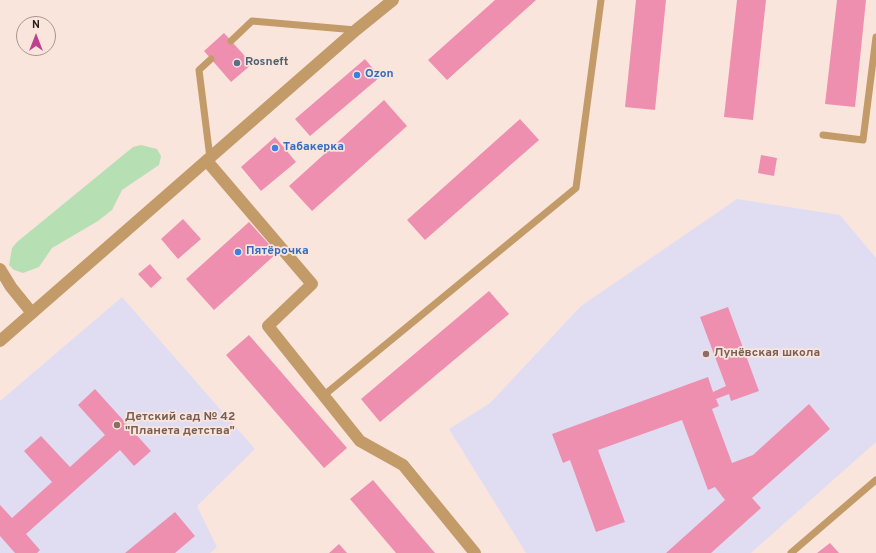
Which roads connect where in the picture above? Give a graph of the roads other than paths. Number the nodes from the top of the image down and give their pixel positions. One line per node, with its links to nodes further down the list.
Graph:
1 (393, 0): 3 (street)
2 (602, 0): 12 (lane)
3 (356, 30): 5 (lane); 8 (street)
4 (876, 37): 7 (lane)
5 (231, 41)
6 (211, 59): 8 (lane)
7 (822, 135)
8 (208, 159): 10 (street); 12 (street)
9 (0, 269): 10 (street)
10 (32, 313): 11 (street)
11 (0, 341)
12 (323, 396): 14 (street)
13 (876, 480): 15 (lane)
14 (475, 553)
15 (791, 553)

